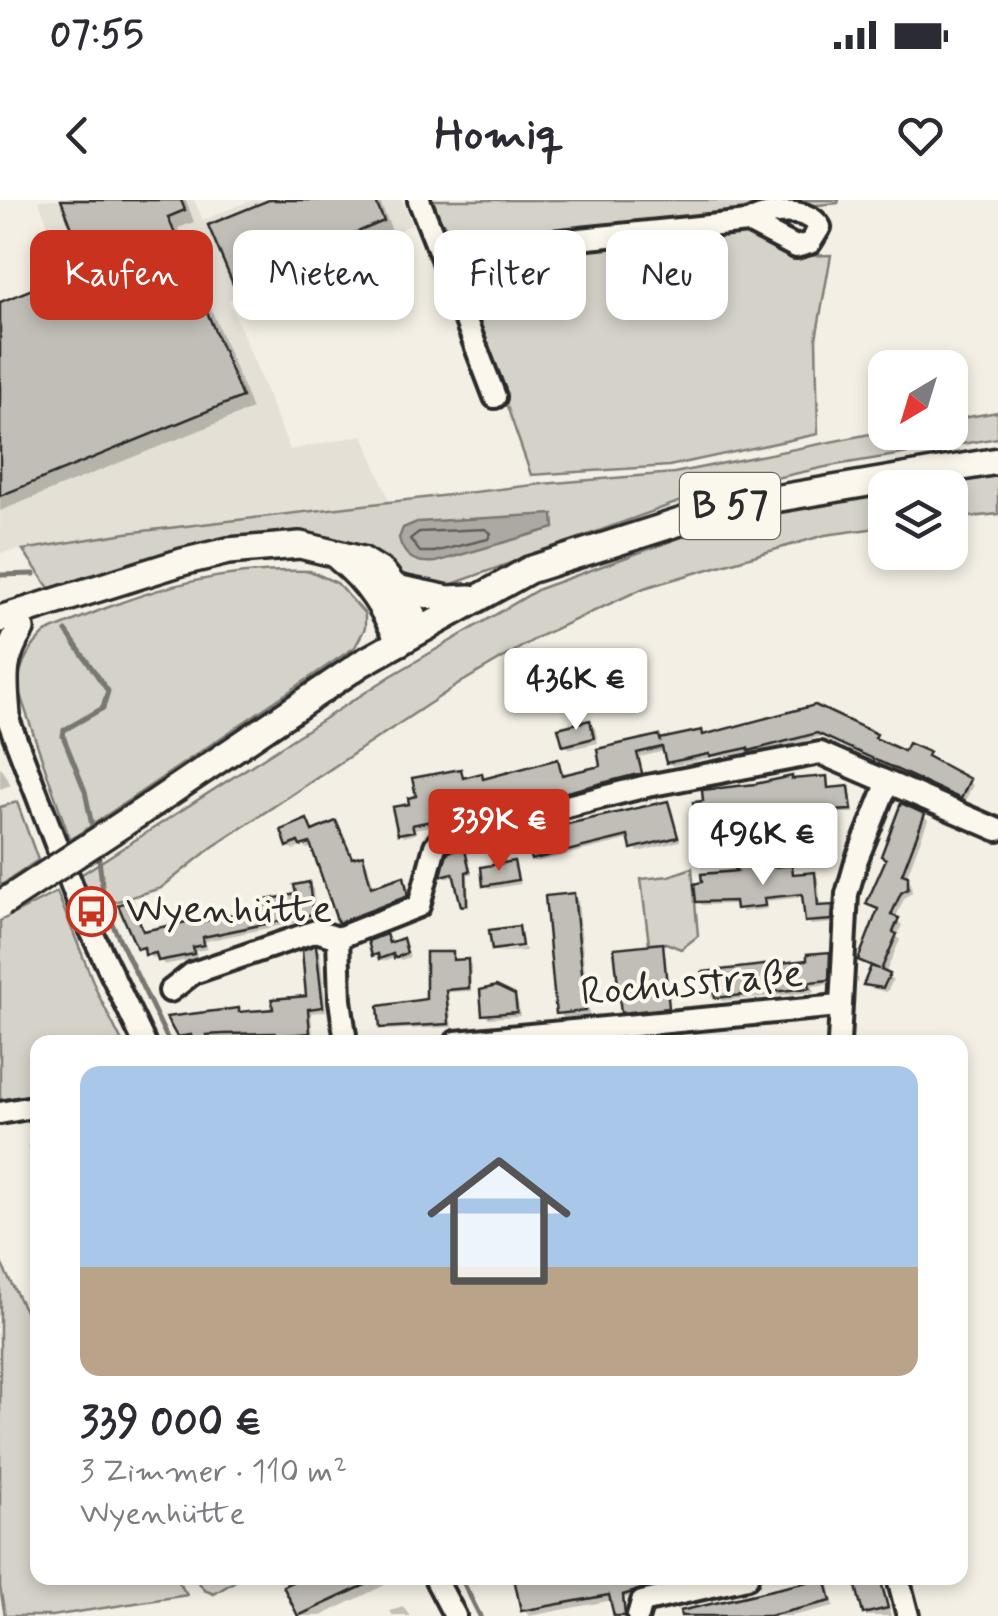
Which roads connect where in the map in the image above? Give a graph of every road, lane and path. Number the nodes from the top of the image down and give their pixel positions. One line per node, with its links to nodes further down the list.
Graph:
1 (419, 200): 3 (street)
2 (748, 222): 4 (street)
3 (434, 238)
4 (586, 238)
5 (466, 320): 6 (street)
6 (496, 398)
7 (998, 461): 10 (main road, B 57)
8 (328, 550): 9 (main road); 11 (main road); 12 (main road)
9 (396, 588): 10 (main road); 12 (main road)
10 (475, 598): 12 (main road, B 57)
11 (7, 628): 13 (main road)
12 (410, 636): 16 (main road, B 57, bridge)
13 (2, 707): 20 (street)
14 (887, 784): 15 (street); 17 (street); 19 (street)
15 (998, 830)
16 (0, 904)
17 (338, 938): 18 (street); 21 (street)
18 (170, 991)
19 (839, 1006): 22 (street, Rochusstraße); 23 (street, Rochusstraße)
20 (141, 1035)
21 (345, 1035)
22 (561, 1035)
23 (838, 1035)
24 (30, 1107): 25 (street)
25 (0, 1112)
26 (439, 1585): 30 (street)
27 (716, 1585): 29 (street)
28 (900, 1585): 33 (street)
29 (676, 1594): 31 (street); 32 (street)
30 (455, 1616)
31 (638, 1616)
32 (661, 1616)
33 (908, 1616)

